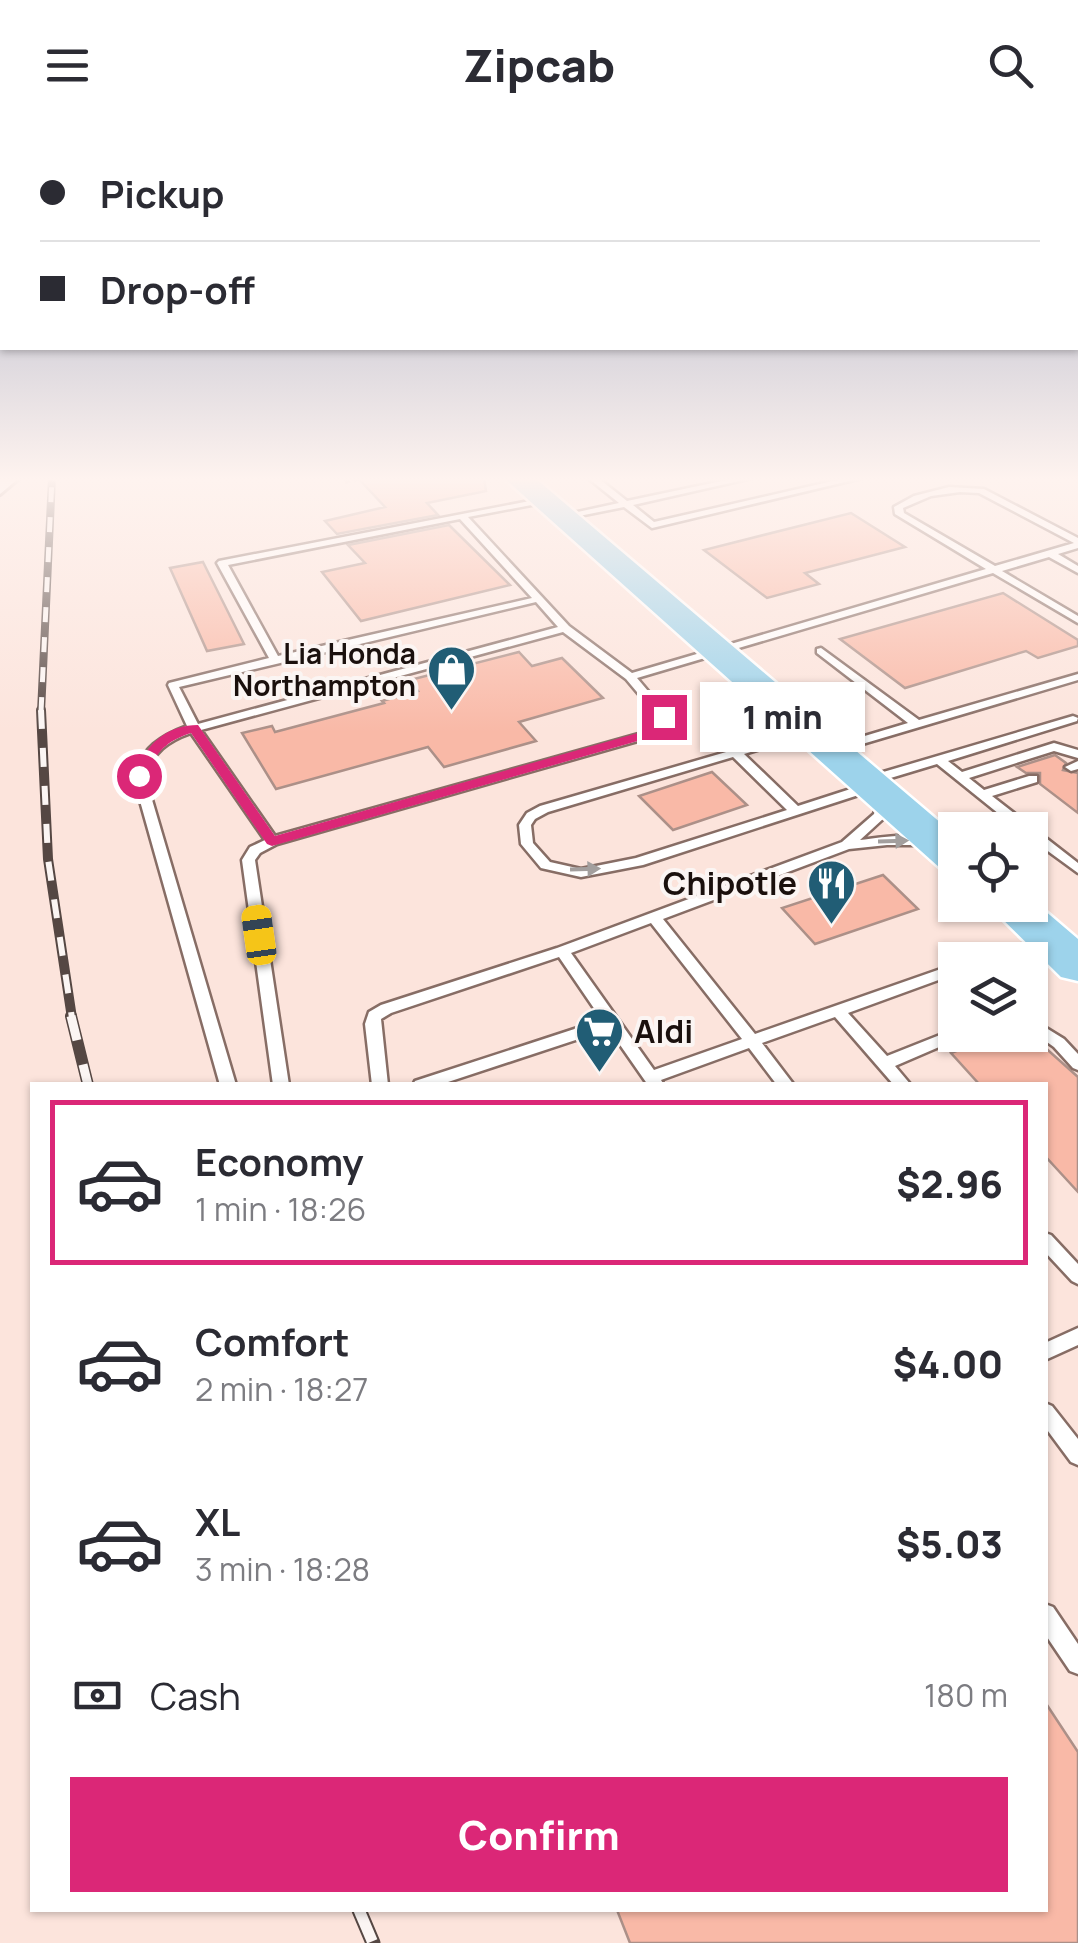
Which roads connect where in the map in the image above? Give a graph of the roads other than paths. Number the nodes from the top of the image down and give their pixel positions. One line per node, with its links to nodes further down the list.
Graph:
1 (229, 563): 12 (lane)
2 (505, 563): 7 (lane)
3 (614, 563): 10 (main road)
4 (983, 563): 6 (lane)
5 (1016, 563): 6 (lane)
6 (994, 569): 8 (lane); 10 (lane)
7 (538, 599): 9 (lane); 12 (lane)
8 (1078, 620)
9 (565, 628): 13 (lane); 17 (lane)
10 (714, 650): 13 (lane); 18 (main road)
11 (821, 651): 16 (lane)
12 (274, 660): 17 (lane)
13 (630, 676): 28 (lane)
14 (1078, 677): 16 (lane)
15 (1074, 719): 21 (lane)
16 (917, 724): 18 (lane)
17 (194, 728): 28 (lane); 47 (lane)
18 (820, 740): 19 (lane); 24 (main road)
19 (736, 752): 26 (lane); 26 (lane, one-way to 26)
20 (1078, 754): 22 (lane)
21 (939, 760): 22 (lane); 24 (lane)
22 (960, 777): 25 (lane)
23 (1033, 779): 25 (lane)
24 (875, 788): 26 (lane); 29 (main road); 30 (lane)
25 (982, 794): 27 (lane)
26 (794, 809)
27 (1004, 812)
28 (272, 841): 48 (lane)
29 (938, 842)
30 (847, 845): 32 (lane, one-way to 32); 34 (lane)
31 (1048, 846): 33 (lane)
32 (938, 849)
33 (1078, 869)
34 (654, 917): 37 (lane); 43 (lane)
35 (1033, 922): 36 (main road)
36 (1069, 948)
37 (562, 952): 40 (lane); 49 (lane)
38 (938, 975): 39 (lane)
39 (838, 1010): 43 (lane); 44 (lane)
40 (612, 1022): 46 (lane); 50 (lane)
41 (1048, 1035): 45 (lane)
42 (938, 1041): 44 (lane)
43 (751, 1042): 46 (lane); 51 (lane)
44 (884, 1064): 52 (lane)
45 (1078, 1064)
46 (653, 1081)
47 (227, 1082)
48 (282, 1082)
49 (380, 1082)
50 (430, 1082)
51 (784, 1082)
52 (901, 1082)
53 (1048, 1242): 54 (lane)
54 (1071, 1257): 55 (lane)
55 (1078, 1276)
56 (1078, 1336): 57 (lane)
57 (1048, 1351)
58 (1048, 1416): 59 (lane)
59 (1078, 1455)
60 (1048, 1619): 61 (lane)
61 (1078, 1664)

